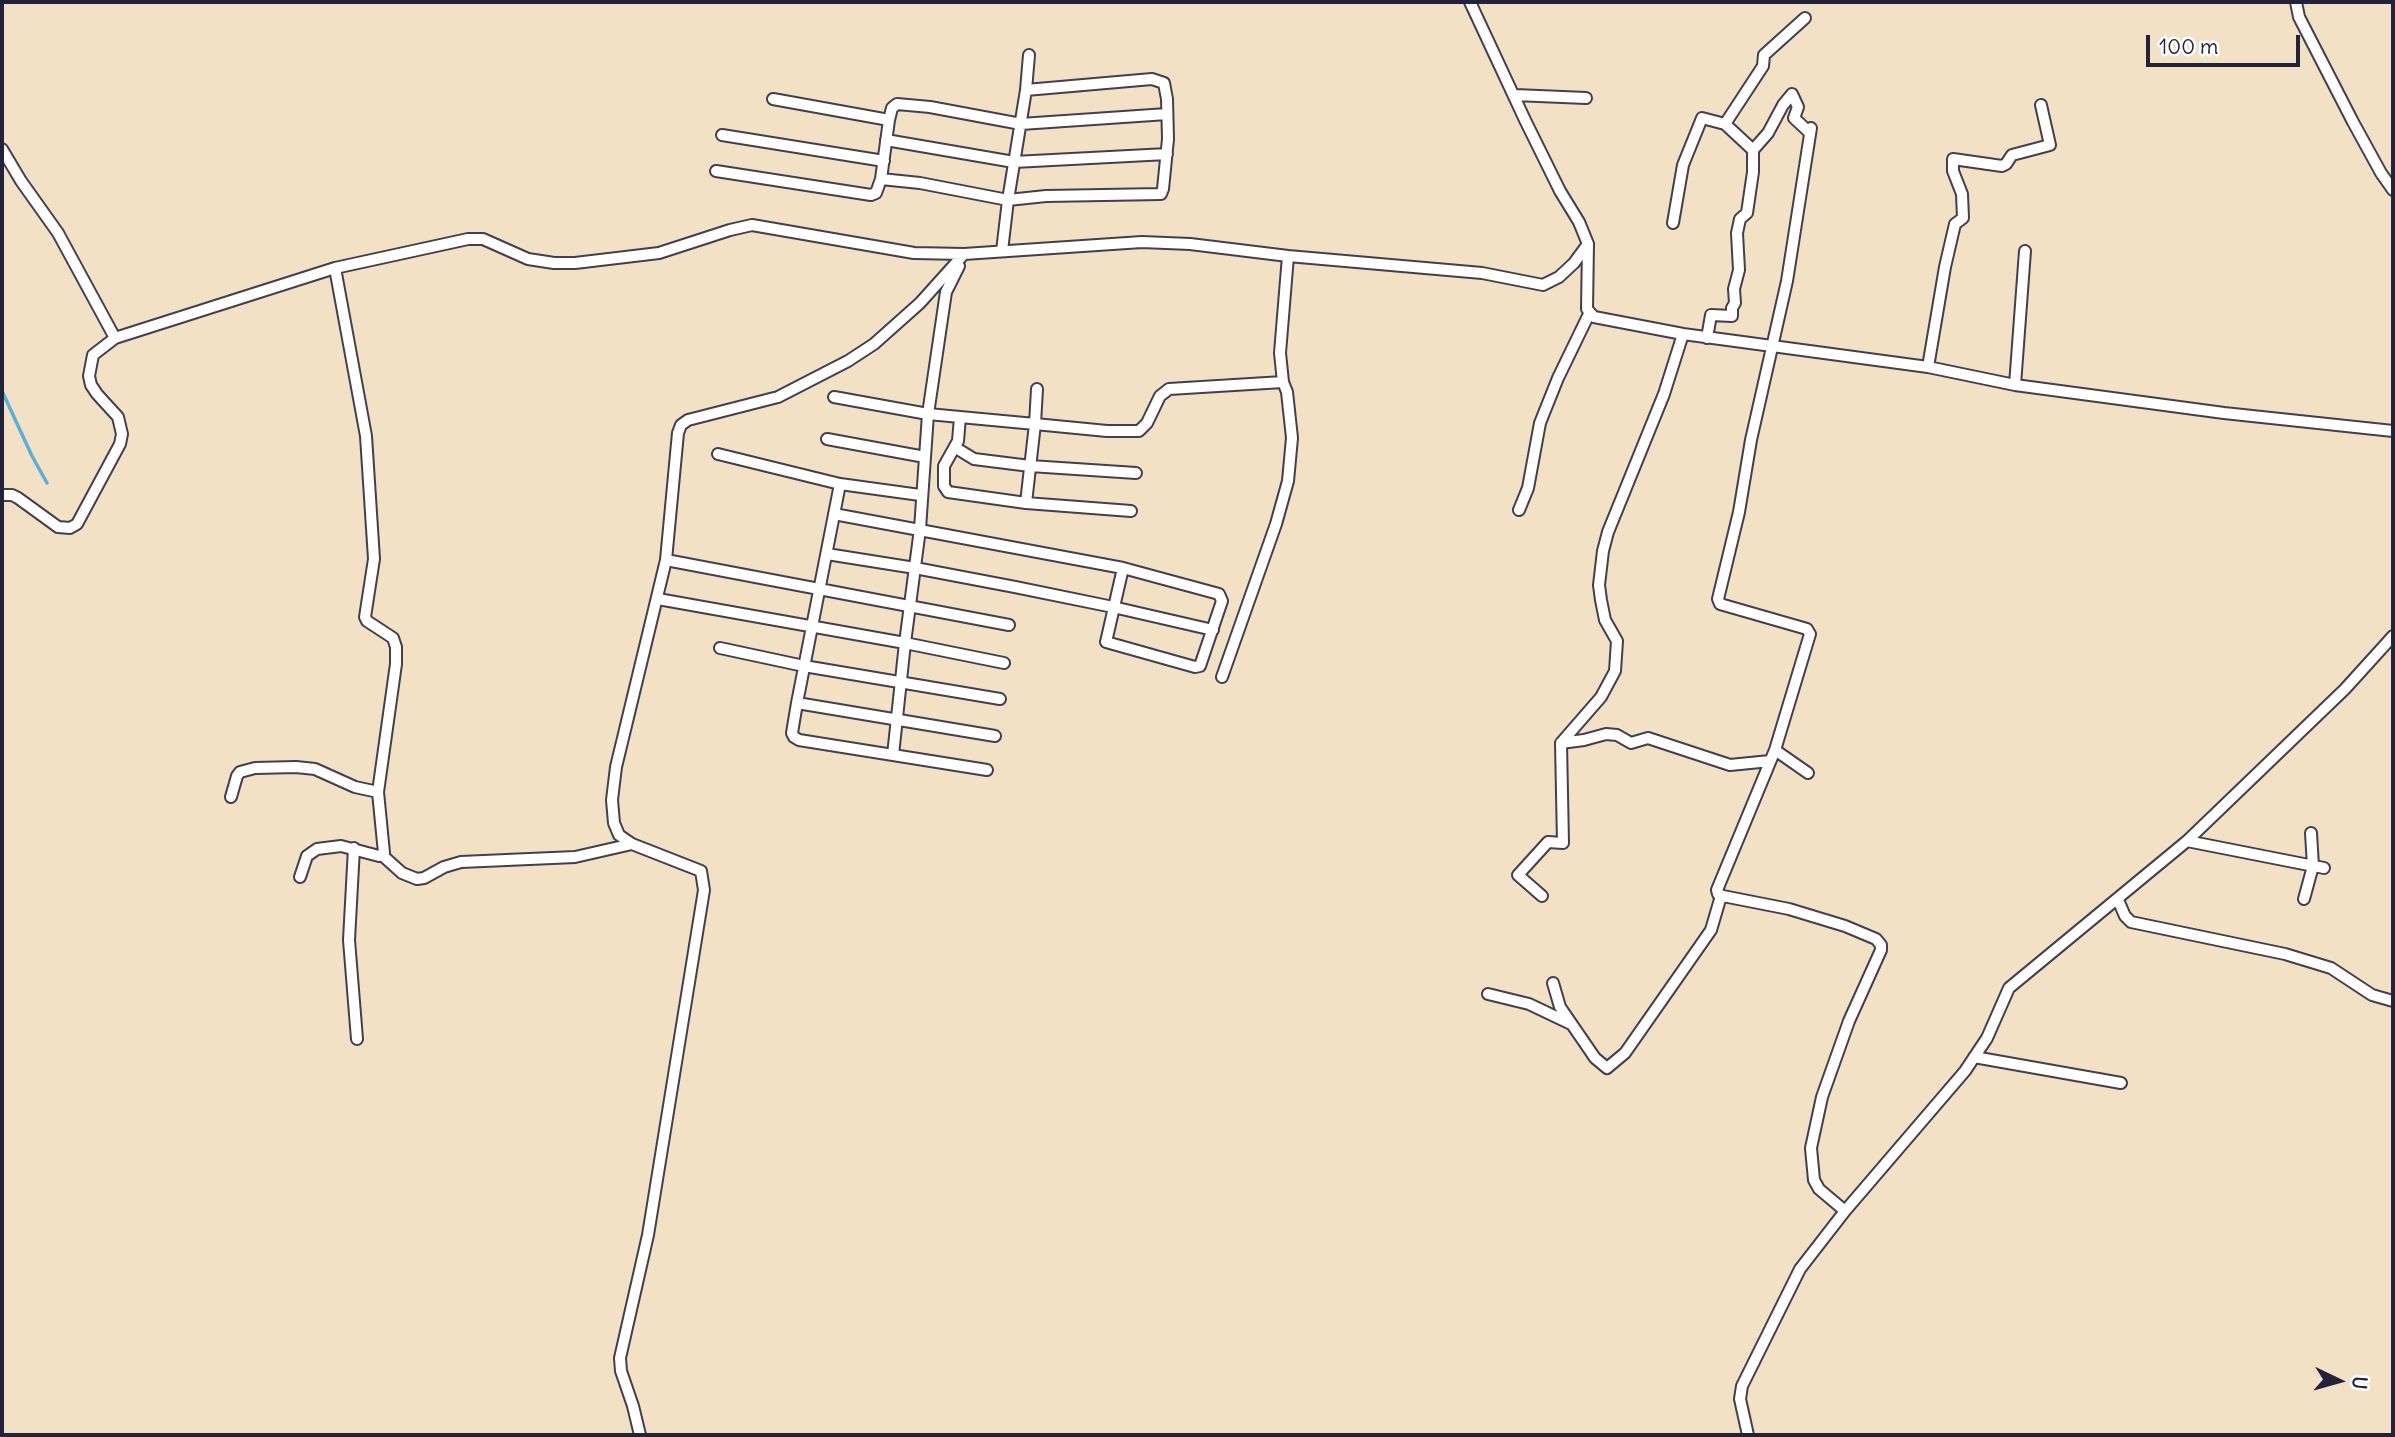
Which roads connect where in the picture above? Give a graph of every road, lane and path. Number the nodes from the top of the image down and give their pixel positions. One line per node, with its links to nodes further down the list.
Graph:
1 (1470, 2): 6 (street)
2 (2295, 2): 23 (street)
3 (1805, 18): 13 (street)
4 (1028, 55): 5 (street)
5 (1026, 90): 10 (street); 12 (street)
6 (1515, 95): 7 (street); 26 (street)
7 (1586, 98)
8 (773, 99): 11 (street)
9 (2041, 105): 37 (street)
10 (1167, 114): 12 (street); 18 (street)
11 (889, 120): 12 (street); 15 (street)
12 (1021, 124): 20 (street)
13 (1725, 124): 17 (street); 25 (street)
14 (722, 135): 19 (street)
15 (886, 141): 19 (street); 20 (street)
16 (2, 149): 34 (street)
17 (1752, 150): 35 (street); 36 (street)
18 (1167, 154): 20 (street); 24 (street)
19 (884, 161): 22 (street)
20 (1014, 162): 24 (street)
21 (716, 171): 22 (street)
22 (881, 179): 24 (street)
23 (2391, 183)
24 (1007, 200): 27 (street)
25 (1673, 223)
26 (1588, 244): 30 (street); 32 (street)
27 (1002, 251): 29 (street); 30 (street)
28 (2025, 251): 39 (street)
29 (964, 254): 31 (street); 42 (street); 61 (street)
30 (1288, 256): 38 (street)
31 (335, 268): 34 (street); 88 (street)
32 (1589, 314): 33 (street); 56 (street)
33 (1683, 334): 35 (street); 82 (street)
34 (115, 338): 53 (street)
35 (1707, 338): 36 (street)
36 (1773, 347): 37 (street); 83 (street)
37 (1927, 367): 39 (street)
38 (1283, 382): 44 (street); 76 (street)
39 (2015, 385): 45 (street)
40 (1037, 389): 44 (street)
41 (834, 397): 42 (street)
42 (928, 414): 43 (street); 49 (street)
43 (960, 417): 44 (street); 47 (street)
44 (1035, 424): 50 (street)
45 (2393, 431)
46 (827, 439): 49 (street)
47 (956, 448): 50 (street); 55 (street)
48 (718, 454): 52 (street)
49 (925, 457): 54 (street)
50 (1030, 466): 51 (street); 55 (street)
51 (1136, 473)
52 (840, 484): 54 (street); 58 (street)
53 (2, 495)
54 (920, 495): 59 (street)
55 (1026, 503): 57 (street)
56 (1519, 510)
57 (1131, 511)
58 (834, 514): 59 (street); 60 (street)
59 (920, 529): 62 (street); 63 (street)
60 (827, 554): 62 (street); 64 (street)
61 (666, 560): 64 (street); 65 (street)
62 (915, 568): 66 (street); 67 (street)
63 (1123, 568): 67 (street); 70 (street)
64 (820, 590): 66 (street); 68 (street)
65 (658, 599): 68 (street); 92 (street)
66 (909, 606): 69 (street); 72 (street)
67 (1113, 607): 70 (street); 70 (street)
68 (813, 625): 72 (street); 75 (street)
69 (1009, 625)
70 (1213, 631)
71 (2393, 636): 91 (street)
72 (905, 643): 74 (street); 77 (street)
73 (720, 648): 75 (street)
74 (1004, 663)
75 (803, 666): 77 (street); 79 (street)
76 (1222, 677)
77 (903, 682): 78 (street); 80 (street)
78 (1000, 699)
79 (797, 703): 80 (street); 84 (street)
80 (898, 721): 81 (street); 84 (street)
81 (995, 736)
82 (1561, 743): 85 (street); 97 (street)
83 (1774, 750): 85 (street); 87 (street)
84 (893, 755): 86 (street)
85 (1770, 761): 98 (street)
86 (987, 771)
87 (1808, 773)
88 (378, 792): 89 (street); 94 (street)
89 (231, 797)
90 (2311, 833): 95 (street)
91 (2187, 841): 95 (street); 100 (street)
92 (632, 844): 94 (street); 109 (street)
93 (354, 848): 94 (street); 96 (street); 105 (street)
94 (383, 855)
95 (2318, 867): 99 (street)
96 (300, 877)
97 (1542, 896)
98 (1721, 896): 104 (street); 108 (street)
99 (2304, 899)
100 (2118, 900): 103 (street); 106 (street)
101 (1553, 983): 104 (street)
102 (1488, 994): 104 (street)
103 (2393, 1001)
104 (1571, 1024)
105 (356, 1038)
106 (1974, 1057): 107 (street); 108 (street)
107 (2120, 1083)
108 (1845, 1211): 110 (street)
109 (640, 1435)
110 (1748, 1435)

